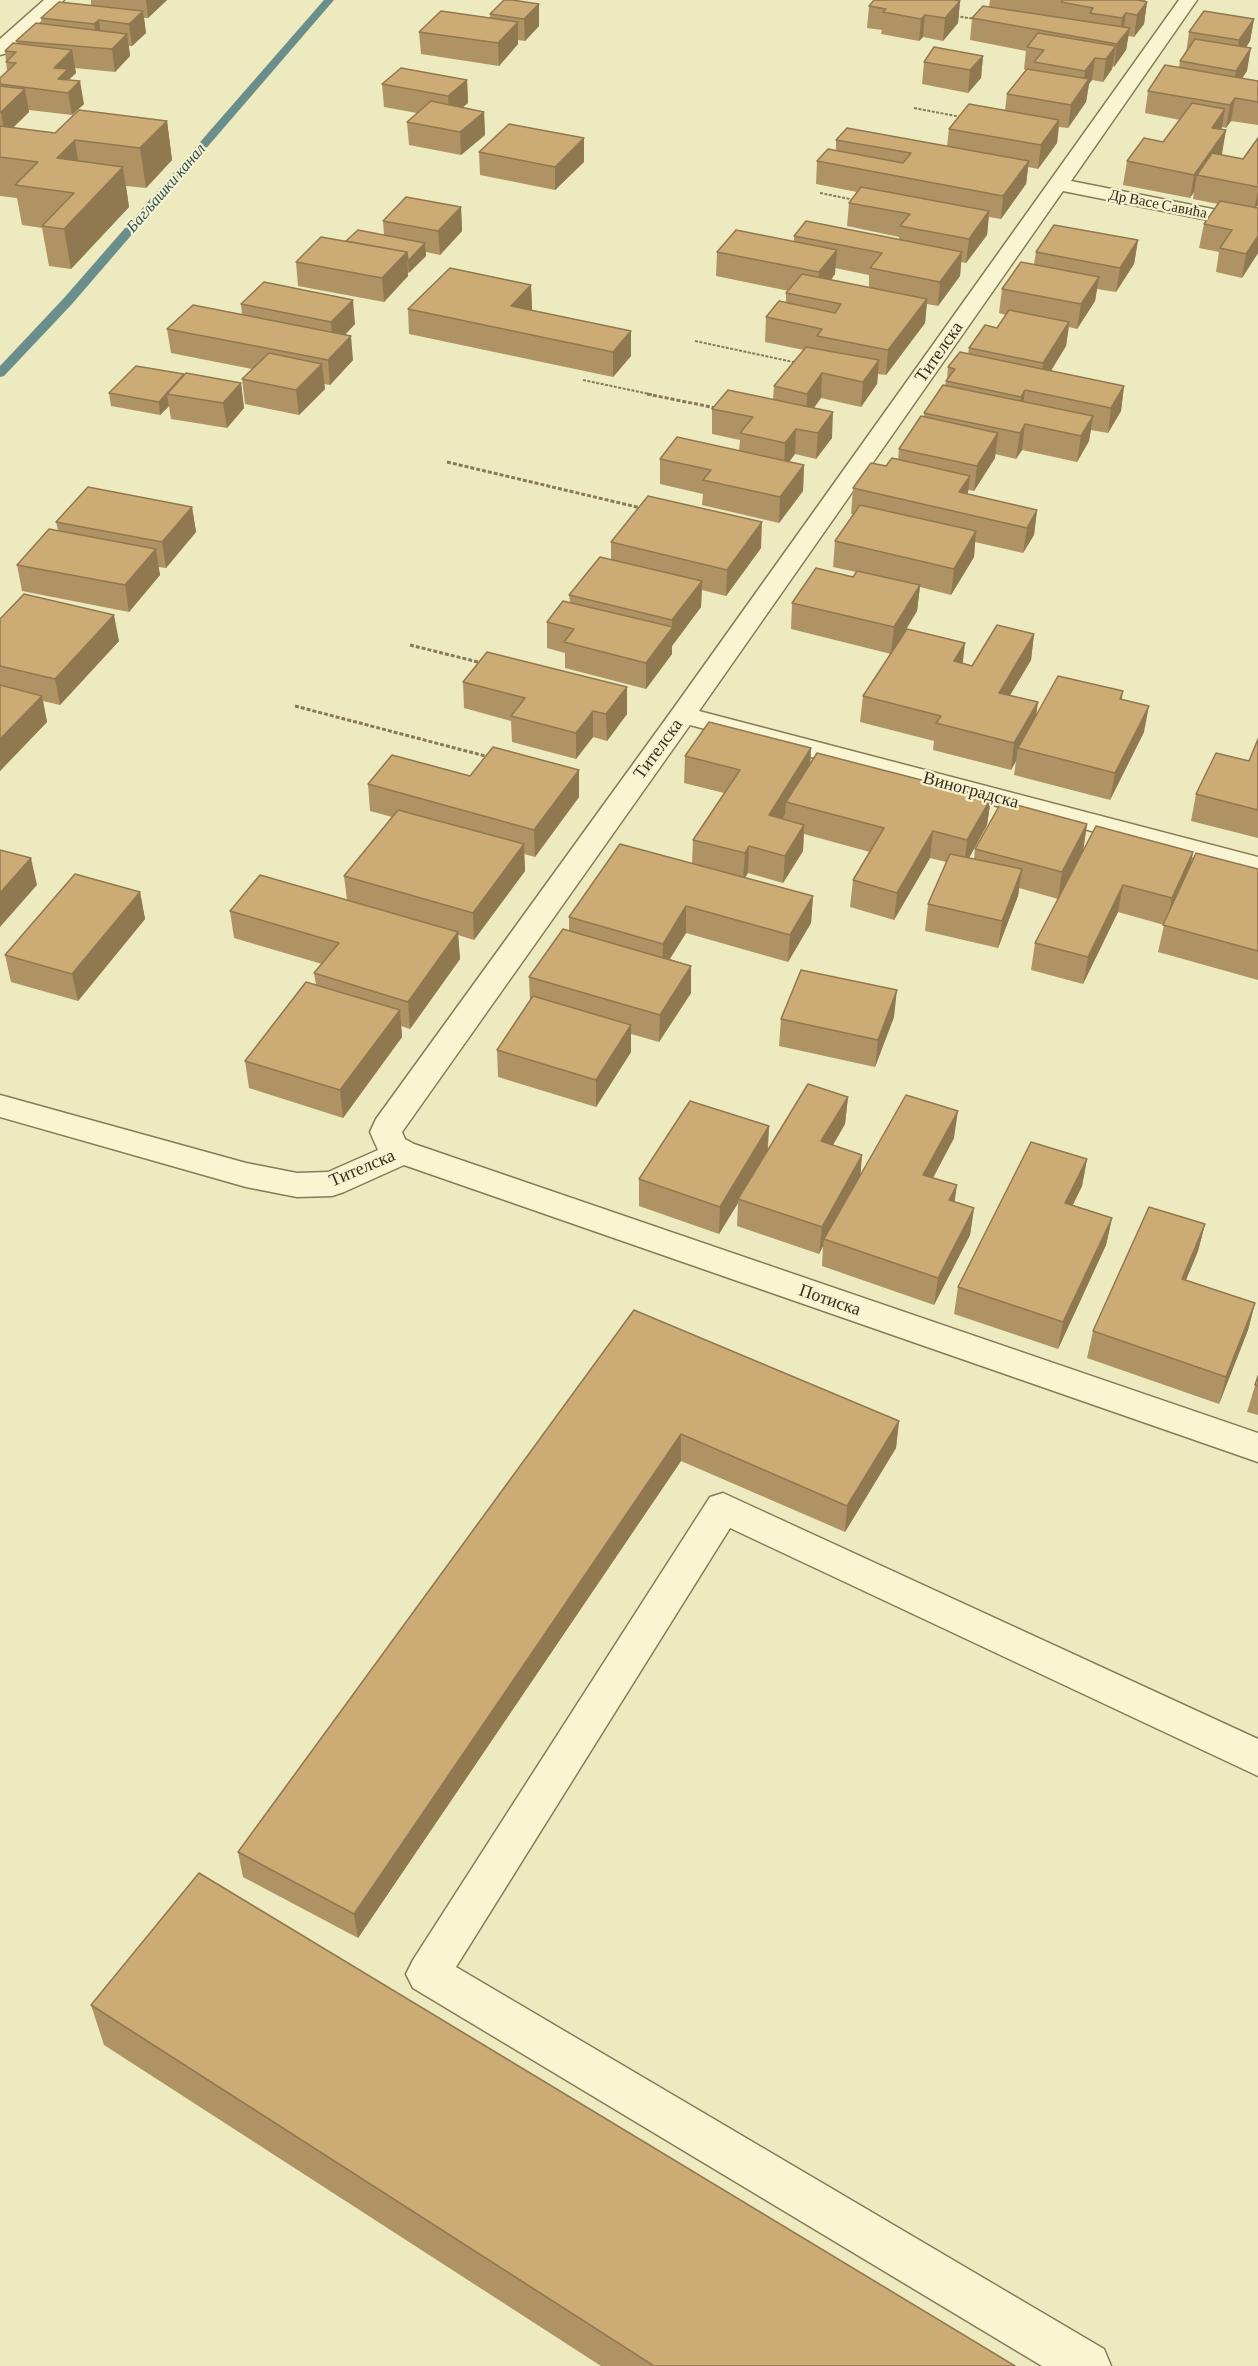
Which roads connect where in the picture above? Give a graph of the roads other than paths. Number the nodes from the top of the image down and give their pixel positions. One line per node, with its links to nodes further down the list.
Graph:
1 (55, 0): 3 (street)
2 (1188, 0): 4 (street, Тителска)
3 (0, 49)
4 (1057, 184): 5 (street, Др Васе Савића); 6 (street, Тителска)
5 (1258, 225)
6 (683, 715): 7 (street, Виноградска); 9 (street, Тителска)
7 (1258, 866)
8 (0, 1106): 9 (street, Тителска)
9 (402, 1152): 10 (street, Потиска)
10 (1258, 1448)
11 (1258, 1758): 12 (street)
12 (1087, 2366)

